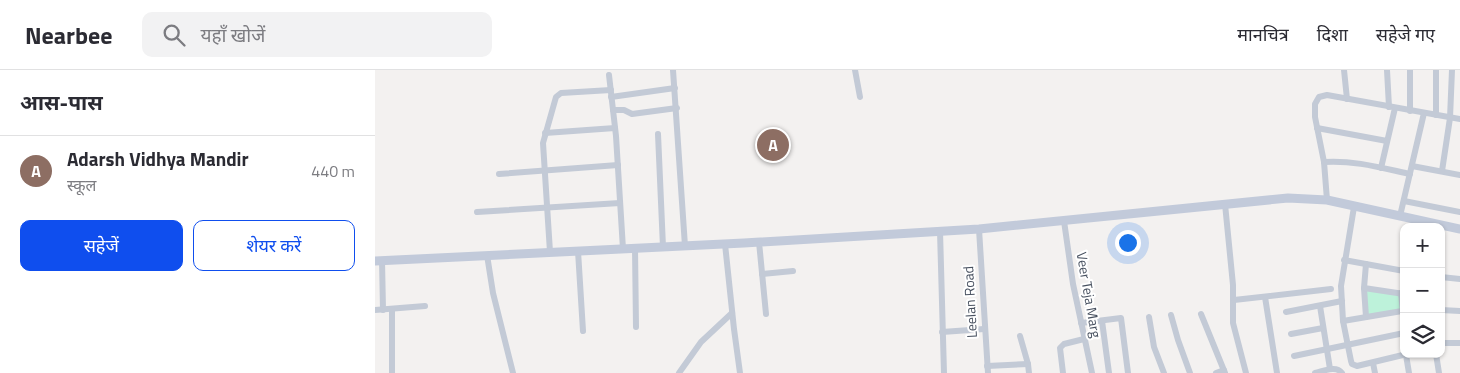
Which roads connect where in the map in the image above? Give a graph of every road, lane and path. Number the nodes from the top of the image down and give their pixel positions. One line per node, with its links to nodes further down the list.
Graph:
1 (673, 70): 9 (street)
2 (855, 70): 11 (street)
3 (1344, 70): 12 (street)
4 (1387, 70): 14 (street)
5 (1410, 70): 16 (street)
6 (1436, 70): 18 (street)
7 (1452, 70): 19 (street)
8 (609, 74): 10 (street)
9 (675, 88): 10 (street); 13 (street)
10 (611, 93): 15 (street); 23 (street)
11 (860, 97)
12 (1347, 99): 14 (street); 22 (street)
13 (677, 108): 15 (street); 52 (street)
14 (1392, 108): 16 (street); 25 (street)
15 (613, 110): 21 (street)
16 (1410, 111): 17 (street)
17 (1424, 113): 18 (street); 28 (street)
18 (1436, 115): 19 (street)
19 (1450, 118): 20 (street); 31 (street)
20 (1460, 119)
21 (615, 128): 23 (street); 27 (street)
22 (1317, 128): 25 (street); 26 (street)
23 (545, 133): 30 (street)
24 (658, 134): 53 (street)
25 (1387, 141): 29 (street)
26 (1324, 162): 29 (street); 35 (street)
27 (618, 165): 30 (street); 37 (street)
28 (1412, 166): 31 (street); 33 (street)
29 (1381, 168): 33 (street)
30 (545, 170): 32 (street); 40 (street)
31 (1442, 172): 34 (street)
32 (499, 174)
33 (1410, 174): 36 (street)
34 (1460, 175)
35 (1327, 200): 38 (main road); 39 (main road)
36 (1404, 201): 42 (street); 43 (street)
37 (620, 203): 40 (street); 55 (street)
38 (1225, 204): 44 (main road); 71 (street)
39 (1354, 207): 43 (main road); 60 (street)
40 (547, 208): 41 (street); 57 (street)
41 (477, 212)
42 (1460, 212)
43 (1400, 216): 45 (main road)
44 (1064, 221): 47 (main road); 90 (street, Veer Teja Marg)
45 (1418, 223)
46 (1445, 227): 48 (main road)
47 (979, 229): 49 (main road); 93 (street, Leelan Road)
48 (1460, 229)
49 (939, 232): 50 (main road); 95 (street)
50 (759, 242): 51 (main road); 64 (street)
51 (725, 244): 52 (main road); 82 (street)
52 (685, 246): 53 (main road)
53 (663, 247): 54 (main road)
54 (635, 248): 55 (main road); 91 (street)
55 (623, 249): 56 (main road)
56 (577, 251): 57 (main road); 94 (street)
57 (550, 252): 58 (main road)
58 (487, 255): 59 (main road); 114 (street)
59 (379, 260): 77 (street)
60 (1345, 260): 61 (street); 72 (street)
61 (1365, 264): 62 (street); 67 (street)
62 (1400, 270)
63 (793, 271): 64 (street)
64 (762, 274): 83 (street)
65 (1445, 277): 66 (street)
66 (1460, 279)
67 (1364, 288): 69 (street); 86 (street)
68 (1331, 289): 70 (street)
69 (1400, 294)
70 (1265, 297): 71 (street); 127 (street)
71 (1234, 300): 126 (street)
72 (1342, 301): 74 (street); 89 (street)
73 (425, 306): 75 (street)
74 (1319, 306): 81 (street); 92 (street)
75 (392, 309): 77 (street); 113 (street)
76 (375, 310): 77 (street)
77 (383, 310)
78 (1445, 310): 80 (street)
79 (1400, 311): 86 (street)
80 (1460, 311)
81 (1286, 312)
82 (732, 313): 115 (street); 116 (street)
83 (766, 314)
84 (1201, 314): 112 (street)
85 (1171, 315): 124 (street)
86 (1366, 317): 89 (street)
87 (1149, 318): 123 (street)
88 (1101, 321): 90 (street); 121 (street); 122 (street)
89 (1343, 321): 102 (street)
90 (1081, 323): 99 (street, Veer Teja Marg)
91 (636, 327)
92 (1323, 328): 96 (street); 103 (street)
93 (984, 329): 95 (street); 111 (street, Leelan Road)
94 (583, 331)
95 (942, 332): 117 (street)
96 (1291, 334)
97 (1400, 334): 102 (street)
98 (1021, 336): 109 (street)
99 (1084, 339): 119 (street); 120 (street, Veer Teja Marg)
100 (1445, 343): 101 (street)
101 (1460, 343)
102 (1348, 344): 103 (street); 108 (street)
103 (1327, 349): 104 (street); 110 (street)
104 (1294, 356)
105 (1400, 356): 108 (street)
106 (1407, 358): 131 (street)
107 (1437, 358): 132 (street)
108 (1373, 362): 130 (street)
109 (1029, 364): 111 (street); 118 (street)
110 (1330, 369): 128 (street); 129 (street)
111 (987, 370)
112 (1225, 372): 125 (street)
113 (392, 373)
114 (513, 373)
115 (679, 373)
116 (740, 373)
117 (944, 373)
118 (1029, 373)
119 (1063, 373)
120 (1092, 373)
121 (1109, 373)
122 (1128, 373)
123 (1164, 373)
124 (1190, 373)
125 (1216, 373)
126 (1246, 373)
127 (1277, 373)
128 (1315, 373)
129 (1343, 373)
130 (1375, 373)
131 (1409, 373)
132 (1439, 373)

